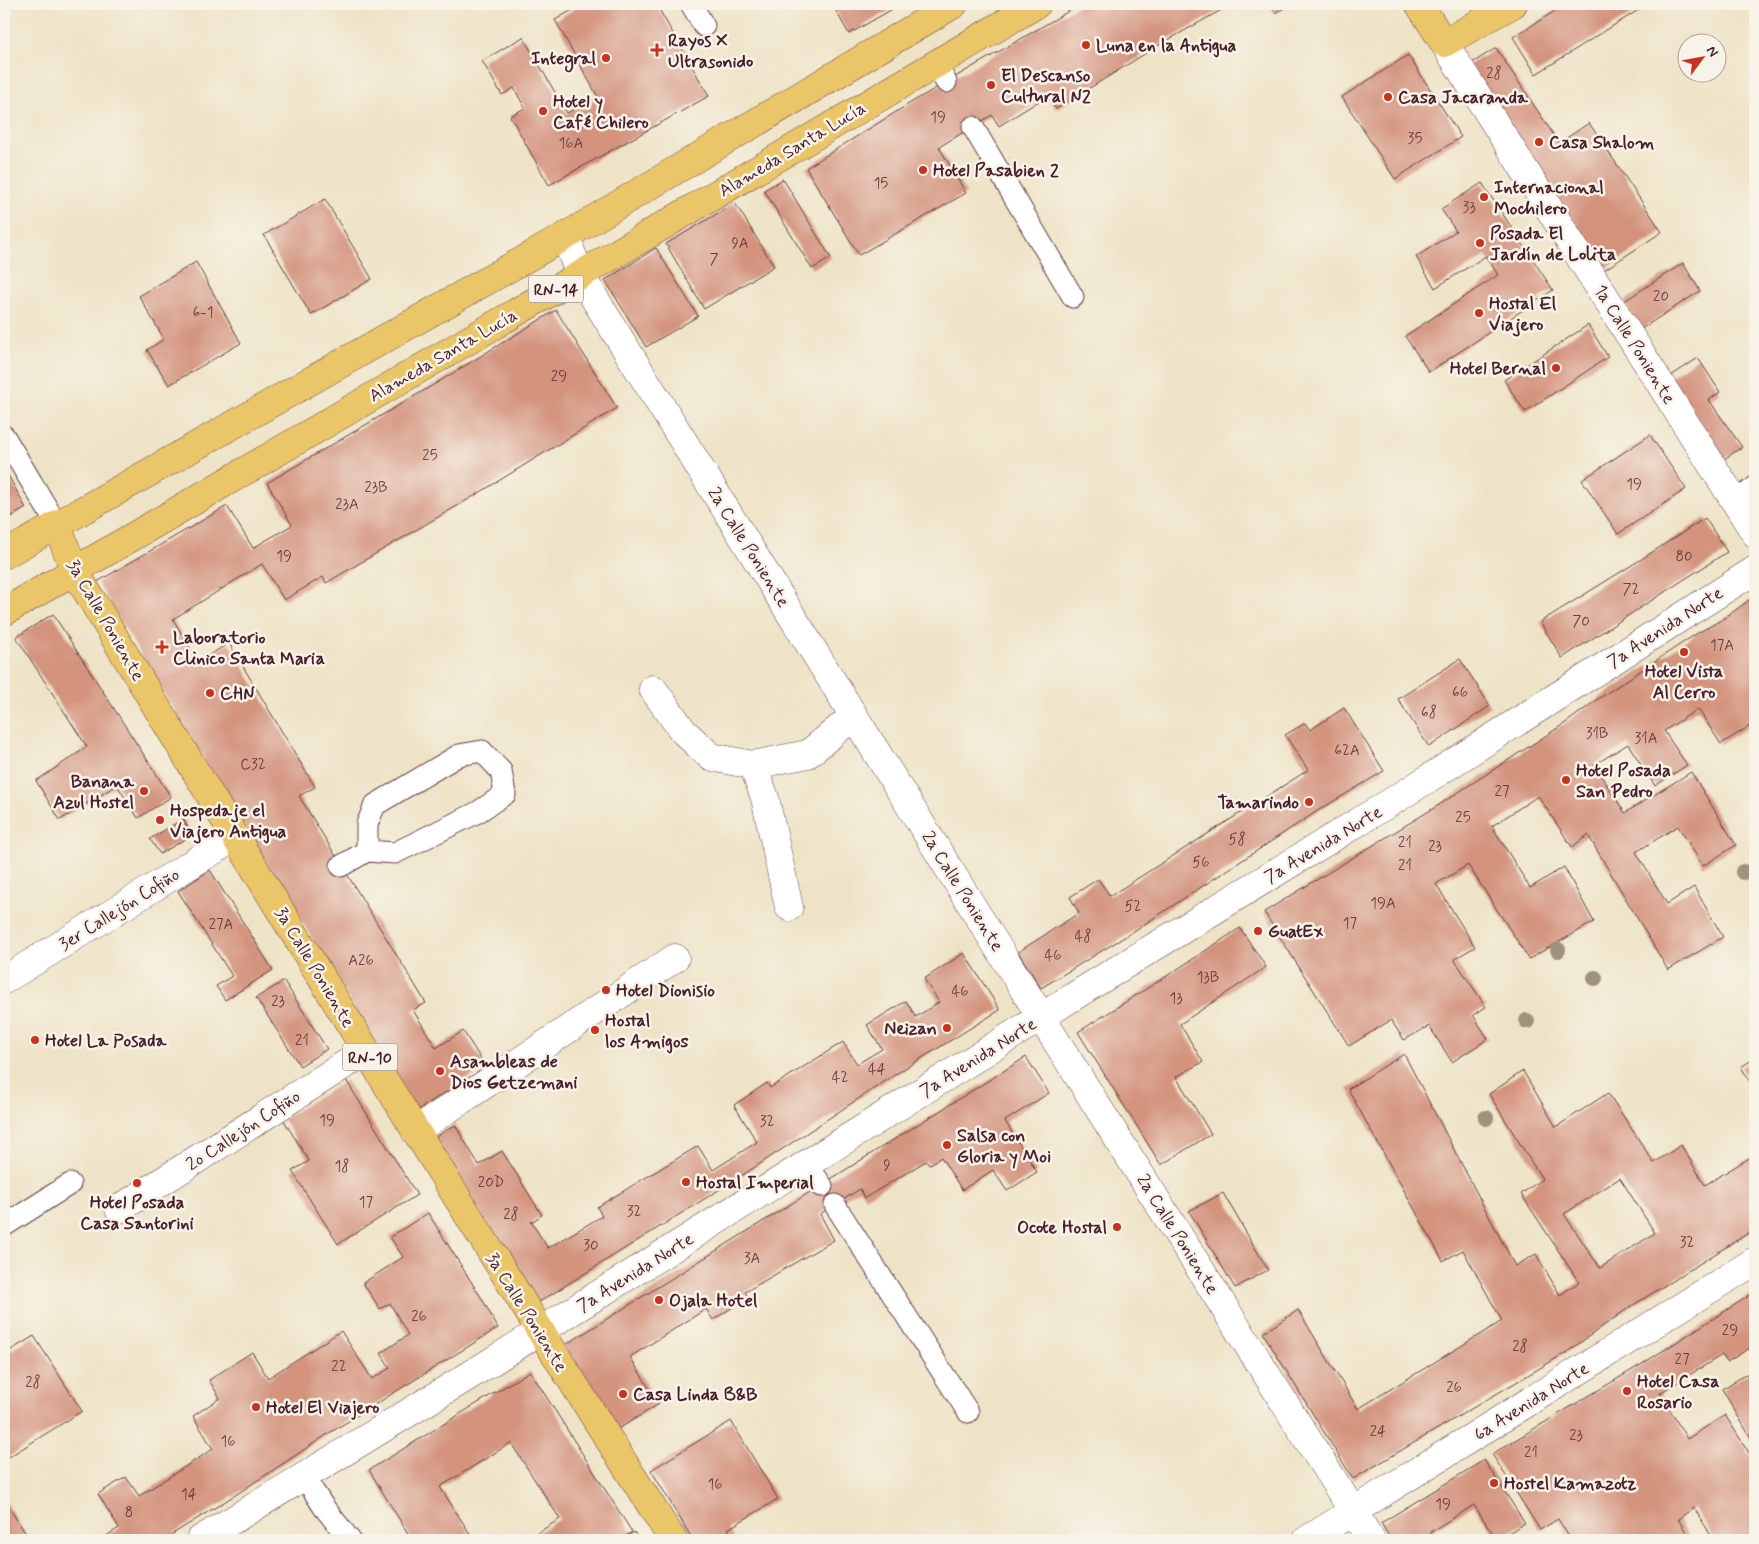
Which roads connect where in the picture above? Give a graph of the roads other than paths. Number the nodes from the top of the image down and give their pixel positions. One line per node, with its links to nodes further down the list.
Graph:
1 (691, 4): 6 (lane)
2 (954, 4): 9 (main road, RN-14)
3 (1037, 4): 10 (main road, Alameda Santa Lucía / RN-14)
4 (1419, 4): 7 (main road, 1a Calle Poniente)
5 (1513, 4): 7 (main road)
6 (704, 26)
7 (1444, 44): 13 (street, 1a Calle Poniente)
8 (973, 127): 11 (lane)
9 (569, 234): 10 (street, 2a Calle Poniente); 14 (main road, RN-14)
10 (580, 275): 17 (main road, Alameda Santa Lucía / RN-14); 21 (street, 2a Calle Poniente)
11 (1073, 297)
12 (4, 436): 14 (lane, 3a Calle Poniente)
13 (1746, 495): 15 (street, 1a Calle Poniente)
14 (57, 525): 16 (main road, RN-14); 17 (main road, 3a Calle Poniente / RN-10)
15 (1755, 532)
16 (4, 555)
17 (74, 570): 19 (main road, Alameda Santa Lucía / RN-14); 23 (main road, 3a Calle Poniente / RN-10)
18 (1755, 570): 29 (street, 7a Avenida Norte)
19 (4, 612)
20 (653, 689): 22 (street)
21 (854, 716): 22 (street); 29 (street, 2a Calle Poniente)
22 (753, 765): 26 (street)
23 (235, 837): 28 (street, 3er Callejón Cofiño); 30 (main road, 3a Calle Poniente / RN-10)
24 (367, 851): 24 (lane); 25 (lane)
25 (341, 866)
26 (789, 908)
27 (675, 958): 31 (street)
28 (4, 980)
29 (1041, 1017): 37 (street, 7a Avenida Norte); 40 (street, 2a Calle Poniente)
30 (366, 1052): 31 (main road, 3a Calle Poniente / RN-10); 34 (street, 2o Callejón Cofiño)
31 (415, 1130): 37 (main road, 3a Calle Poniente / RN-10)
32 (70, 1184): 35 (lane)
33 (835, 1205): 38 (lane)
34 (119, 1209)
35 (4, 1226)
36 (1755, 1261): 40 (street, 6a Avenida Norte)
37 (539, 1332): 39 (street, 7a Avenida Norte); 43 (main road, 3a Calle Poniente / RN-10)
38 (968, 1412)
39 (304, 1476): 41 (street, 7a Avenida Norte); 42 (lane)
40 (1353, 1512): 44 (street, 6a Avenida Norte); 45 (street, 2a Calle Poniente)
41 (200, 1540)
42 (350, 1540)
43 (673, 1540)
44 (1307, 1540)
45 (1371, 1540)

